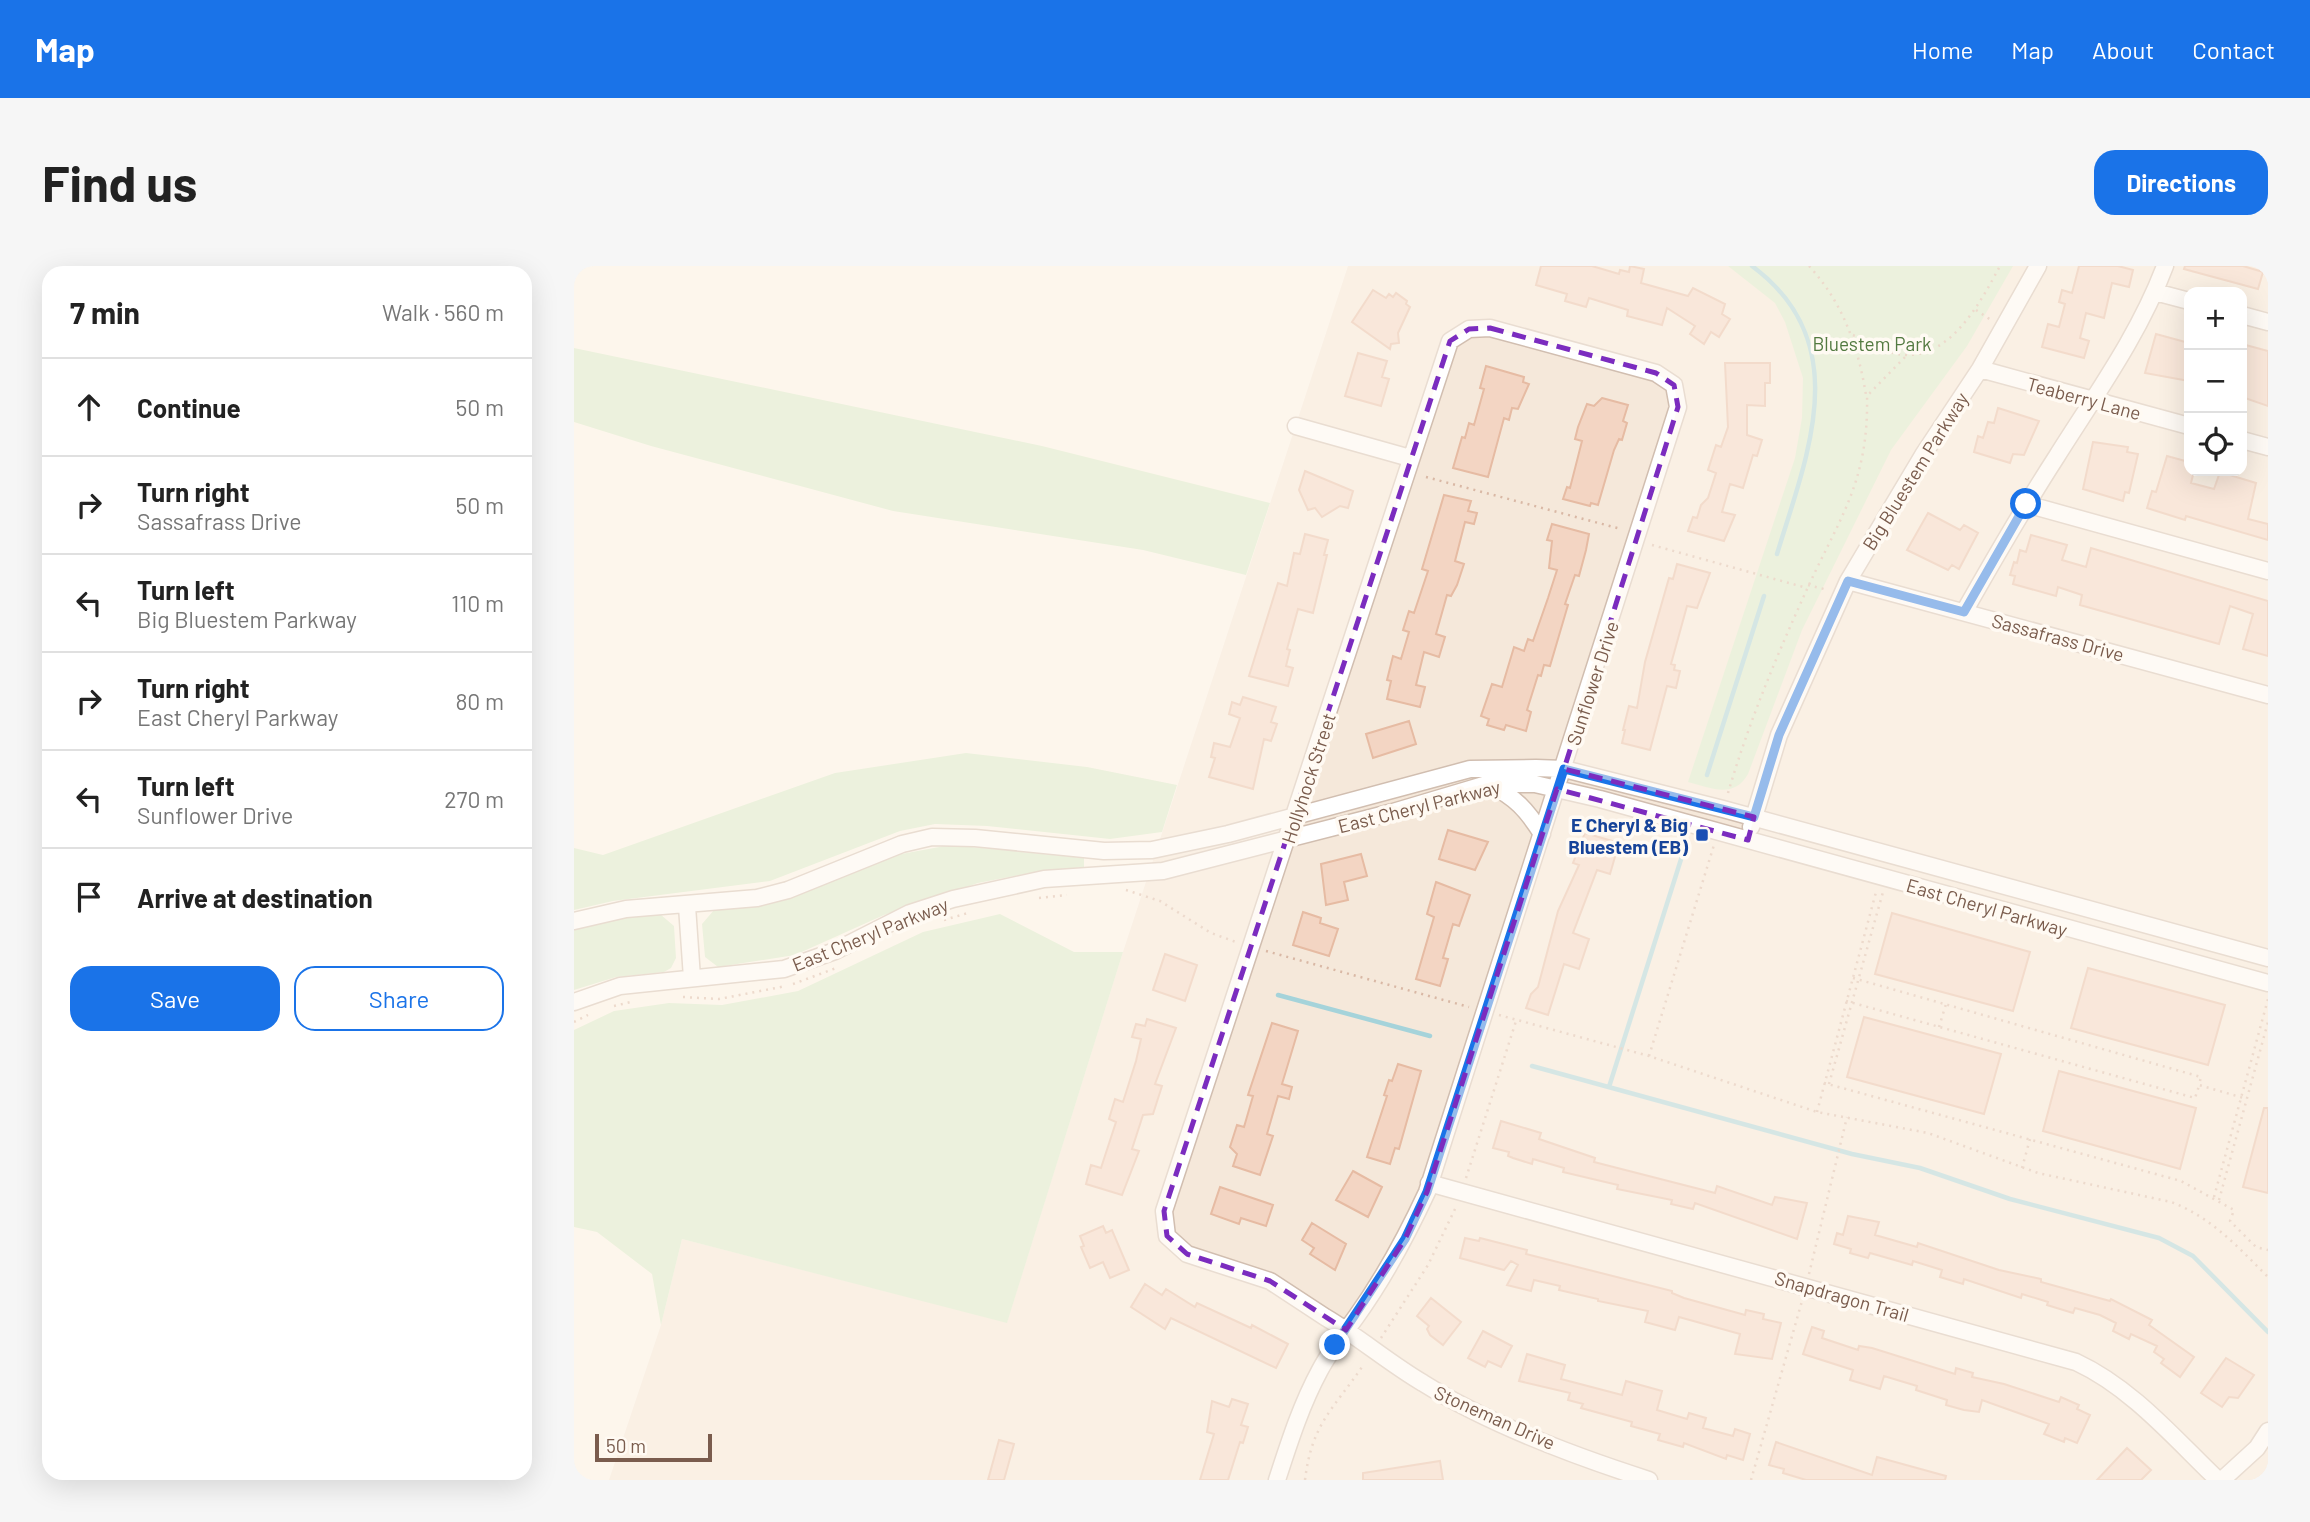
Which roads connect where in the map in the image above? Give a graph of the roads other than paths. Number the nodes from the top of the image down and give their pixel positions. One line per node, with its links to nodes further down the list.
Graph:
1 (2038, 266): 8 (street, Big Bluestem Parkway)
2 (2165, 266): 3 (street)
3 (2155, 292): 4 (street); 9 (street)
4 (2184, 300)
5 (2247, 317): 6 (street)
6 (2268, 323)
7 (1469, 329): 14 (street, Hollyhock Street); 20 (street, Sunflower Drive)
8 (1980, 369): 9 (street, Teaberry Lane); 17 (street, Big Bluestem Parkway)
9 (2094, 400): 10 (street, Teaberry Lane); 15 (street)
10 (2184, 425)
11 (1296, 426): 14 (street)
12 (2247, 441): 13 (street)
13 (2268, 447)
14 (1410, 458): 23 (street, Hollyhock Street)
15 (2026, 504): 16 (street); 18 (street)
16 (2268, 571)
17 (1848, 581): 18 (street, Sassafrass Drive); 24 (street, Big Bluestem Parkway)
18 (1964, 612): 19 (street, Sassafrass Drive)
19 (2268, 695)
20 (1564, 769): 22 (street, Sunflower Drive); 23 (street, East Cheryl Parkway); 24 (street, East Cheryl Parkway)
21 (1487, 785): 22 (street, East Cheryl Parkway); 25 (street); 26 (street, East Cheryl Parkway)
22 (1557, 789): 25 (street, Sunflower Drive); 27 (street, East Cheryl Parkway)
23 (1296, 814): 26 (street, Hollyhock Street); 28 (street, East Cheryl Parkway)
24 (1754, 817): 27 (street, Big Bluestem Parkway); 30 (street, East Cheryl Parkway)
25 (1542, 834): 34 (street, Sunflower Drive)
26 (1287, 839): 31 (street, East Cheryl Parkway); 35 (street, Hollyhock Street)
27 (1748, 840): 32 (street, East Cheryl Parkway)
28 (687, 906): 29 (street, East Cheryl Parkway); 31 (street)
29 (574, 920)
30 (2268, 958)
31 (692, 978): 33 (street, East Cheryl Parkway)
32 (2268, 983)
33 (574, 1002)
34 (1429, 1183): 36 (street, Sunflower Drive); 40 (street, Snapdragon Trail)
35 (1167, 1236): 36 (street, Stoneman Drive)
36 (1346, 1330): 38 (street, Sunflower Drive); 39 (street, Stoneman Drive)
37 (2268, 1431): 40 (street)
38 (1277, 1480)
39 (1649, 1480)
40 (2220, 1480)

